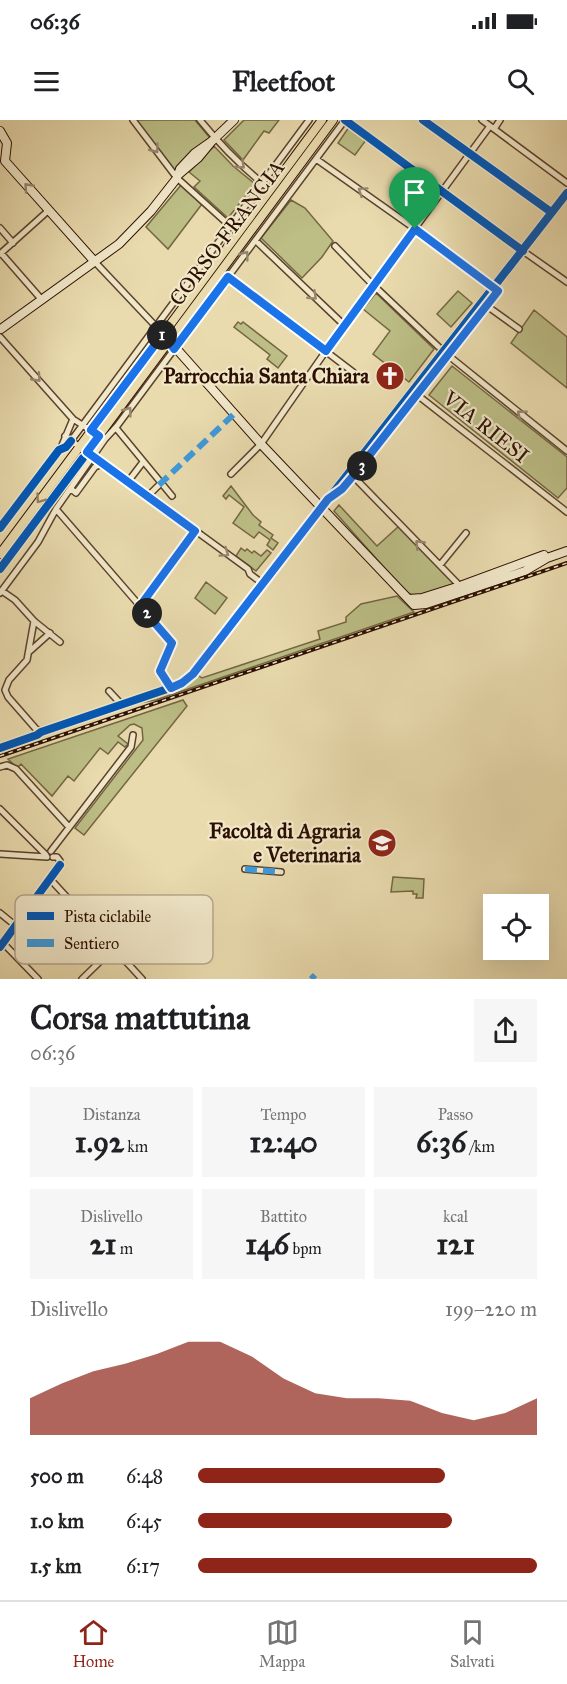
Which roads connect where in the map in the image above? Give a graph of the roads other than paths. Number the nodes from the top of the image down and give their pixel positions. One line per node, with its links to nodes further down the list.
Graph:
1 (133, 120): 17 (street, one-way to 17)
2 (200, 120): 13 (street)
3 (234, 120): 13 (street)
4 (309, 120): 18 (street, CORSO FRANCIA)
5 (322, 120): 20 (main road, CORSO FRANCIA)
6 (333, 120): 20 (main road, CORSO FRANCIA)
7 (345, 120): 15 (street, CORSO FRANCIA); 21 (street)
8 (423, 120): 14 (street)
9 (482, 120): 11 (street)
10 (500, 120): 11 (street)
11 (492, 128): 14 (street); 19 (street)
12 (0, 131): 16 (street)
13 (213, 140): 17 (street); 18 (street, one-way to 18)
14 (470, 154): 21 (street); 24 (street)
15 (316, 159): 27 (street, one-way to 15); 28 (street, CORSO FRANCIA)
16 (3, 163): 23 (street, one-way to 16)
17 (177, 177): 25 (street); 33 (street)
18 (262, 183): 20 (street); 25 (street, CORSO FRANCIA)
19 (567, 183)
20 (274, 192): 44 (main road, CORSO FRANCIA)
21 (442, 192): 27 (street); 31 (street)
22 (567, 193): 24 (street)
23 (49, 210): 29 (street); 33 (street)
24 (551, 212): 31 (street)
25 (230, 226): 41 (street, CORSO FRANCIA)
26 (0, 228): 29 (street)
27 (415, 229): 36 (street); 37 (street)
28 (256, 241): 34 (street, CORSO FRANCIA, one-way to 28); 40 (street, one-way to 40)
29 (13, 243): 32 (street)
30 (335, 246): 36 (street)
31 (523, 251): 35 (street); 37 (street)
32 (1, 254): 38 (street)
33 (95, 262): 38 (street); 41 (street)
34 (228, 277): 45 (street, CORSO FRANCIA); 46 (street)
35 (567, 282)
36 (374, 286): 40 (street); 47 (street)
37 (496, 290): 39 (street); 47 (street)
38 (42, 300): 43 (street)
39 (487, 306): 42 (street); 47 (street)
40 (344, 325): 46 (street)
41 (156, 326): 44 (street); 49 (street, CORSO FRANCIA)
42 (519, 329)
43 (0, 333): 52 (street, one-way to 52)
44 (166, 338): 45 (street); 50 (main road, CORSO FRANCIA); 55 (main road, CORSO FRANCIA)
45 (174, 349): 54 (street, CORSO FRANCIA, one-way to 45); 58 (street)
46 (326, 351): 48 (street); 58 (street)
47 (446, 354): 51 (street); 60 (street, one-way to 47)
48 (353, 372)
49 (113, 384): 50 (street); 53 (street, CORSO FRANCIA)
50 (121, 390): 55 (main road, CORSO FRANCIA)
51 (415, 393): 65 (street); 73 (street, VIA RIESI)
52 (73, 419): 53 (street); 56 (street)
53 (84, 424): 55 (street); 57 (street, CORSO FRANCIA)
54 (116, 428): 61 (street, CORSO FRANCIA); 62 (street)
55 (95, 433): 61 (main road, CORSO FRANCIA)
56 (65, 436): 57 (street); 59 (street)
57 (71, 441): 59 (street, CORSO FRANCIA); 61 (street)
58 (261, 444): 64 (street); 71 (street)
59 (59, 450): 74 (street)
60 (567, 450)
61 (86, 452): 63 (street); 68 (street); 78 (main road, CORSO FRANCIA, one-way to 78); 80 (main road, CORSO FRANCIA)
62 (143, 462): 66 (street); 69 (street)
63 (102, 464): 66 (street); 68 (street)
64 (231, 474)
65 (351, 474): 71 (street); 79 (street, one-way to 65)
66 (127, 483): 70 (street)
67 (159, 486): 70 (street)
68 (70, 489): 72 (street)
69 (172, 496)
70 (147, 497): 75 (street)
71 (322, 507): 81 (street); 84 (street)
72 (56, 509): 83 (street); 85 (street)
73 (567, 512)
74 (0, 528)
75 (195, 531): 81 (street, one-way to 81); 85 (street)
76 (466, 533): 79 (street)
77 (567, 549): 82 (street); 84 (street)
78 (0, 554)
79 (440, 565): 82 (street)
80 (0, 569)
81 (262, 583): 90 (street)
82 (460, 586): 84 (street)
83 (1, 592): 86 (street)
84 (409, 599)
85 (140, 606): 90 (street)
86 (34, 621): 87 (street); 89 (street)
87 (51, 633): 88 (street); 89 (street)
88 (60, 642)
89 (30, 651): 93 (street)
90 (171, 688): 92 (street)
91 (108, 691): 92 (street)
92 (122, 705): 93 (street)
93 (41, 732): 95 (street)
94 (133, 735): 98 (street)
95 (0, 748)
96 (0, 767): 98 (street)
97 (0, 809): 100 (street)
98 (69, 828): 100 (street)
99 (0, 854): 100 (street)
100 (49, 855): 103 (street)
101 (245, 869): 102 (street)
102 (281, 872)
103 (51, 880): 104 (street); 105 (street)
104 (40, 895)
105 (65, 895)
106 (0, 914): 107 (street)
107 (15, 925)
108 (15, 927): 109 (street)
109 (2, 945): 110 (street)
110 (15, 957)
111 (22, 964): 114 (street)
112 (97, 964): 115 (street)
113 (128, 964): 116 (street)
114 (38, 979)
115 (82, 979)
116 (142, 979)

